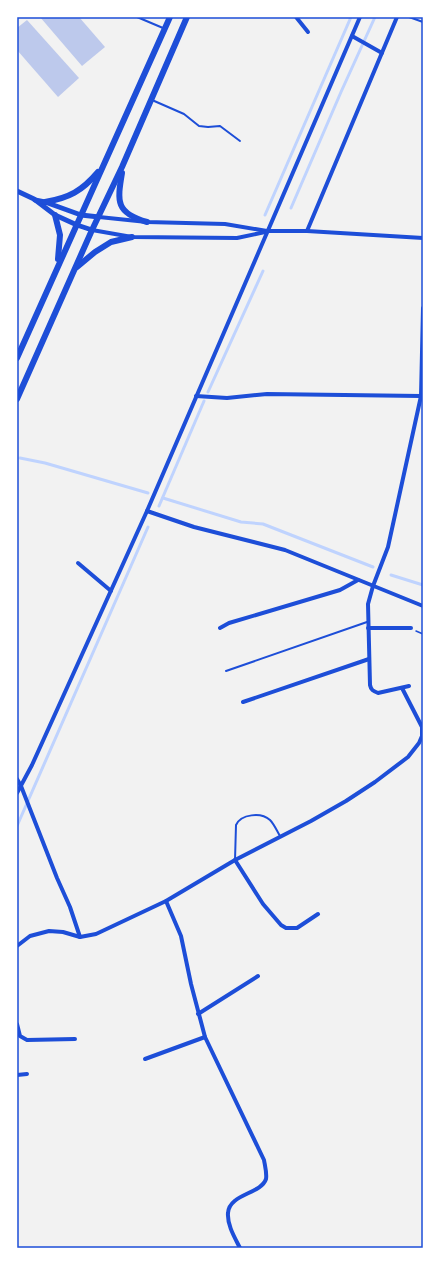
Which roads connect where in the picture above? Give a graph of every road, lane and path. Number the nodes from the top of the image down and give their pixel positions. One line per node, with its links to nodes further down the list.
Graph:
1 (137, 17): 9 (lane)
2 (170, 17): 9 (highway)
3 (187, 17): 13 (highway)
4 (296, 17): 10 (street)
5 (360, 17): 11 (street)
6 (397, 17): 12 (street)
7 (409, 17): 8 (lane)
8 (423, 22)
9 (164, 29): 15 (highway)
10 (308, 32)
11 (352, 36): 12 (street); 26 (street)
12 (382, 53): 27 (street)
13 (151, 100): 14 (lane); 16 (highway)
14 (240, 141)
15 (102, 167): 19 (highway); 21 (highway)
16 (122, 167): 22 (highway); 23 (highway)
17 (17, 191): 18 (street)
18 (34, 200): 19 (street); 20 (street)
19 (45, 202): 21 (street)
20 (55, 215): 24 (street); 31 (highway)
21 (81, 215): 22 (street); 24 (highway)
22 (99, 217): 23 (street); 25 (highway)
23 (147, 222): 26 (street)
24 (77, 225): 25 (street); 31 (highway)
25 (92, 230): 28 (street); 30 (highway)
26 (267, 231): 27 (street); 28 (street); 34 (street)
27 (307, 231): 29 (street)
28 (132, 237): 30 (highway)
29 (423, 238)
30 (76, 268): 36 (highway)
31 (55, 272): 33 (highway)
32 (423, 308): 35 (street)
33 (17, 358)
34 (196, 396): 35 (street); 37 (street)
35 (421, 396): 40 (street)
36 (17, 399)
37 (147, 511): 39 (street); 41 (street)
38 (78, 564): 41 (street)
39 (358, 580): 40 (street); 44 (street)
40 (373, 586): 42 (street); 43 (street)
41 (111, 591): 53 (street)
42 (423, 606)
43 (367, 622): 45 (street); 48 (lane)
44 (220, 628)
45 (368, 628): 46 (street); 47 (street)
46 (411, 628)
47 (369, 659): 50 (street); 51 (street)
48 (226, 671)
49 (409, 686): 50 (street)
50 (402, 688): 55 (street)
51 (243, 702)
52 (17, 779): 53 (street)
53 (21, 786): 54 (street); 59 (street)
54 (17, 793)
55 (280, 836): 56 (street); 56 (lane)
56 (235, 860): 57 (street); 58 (street)
57 (166, 901): 59 (street); 62 (street)
58 (318, 914)
59 (80, 937): 60 (street)
60 (17, 946)
61 (258, 976): 62 (street)
62 (198, 1014): 64 (street)
63 (17, 1024): 65 (street)
64 (205, 1037): 66 (street); 69 (street)
65 (75, 1039)
66 (145, 1059)
67 (27, 1074): 68 (street)
68 (17, 1075)
69 (240, 1248)

